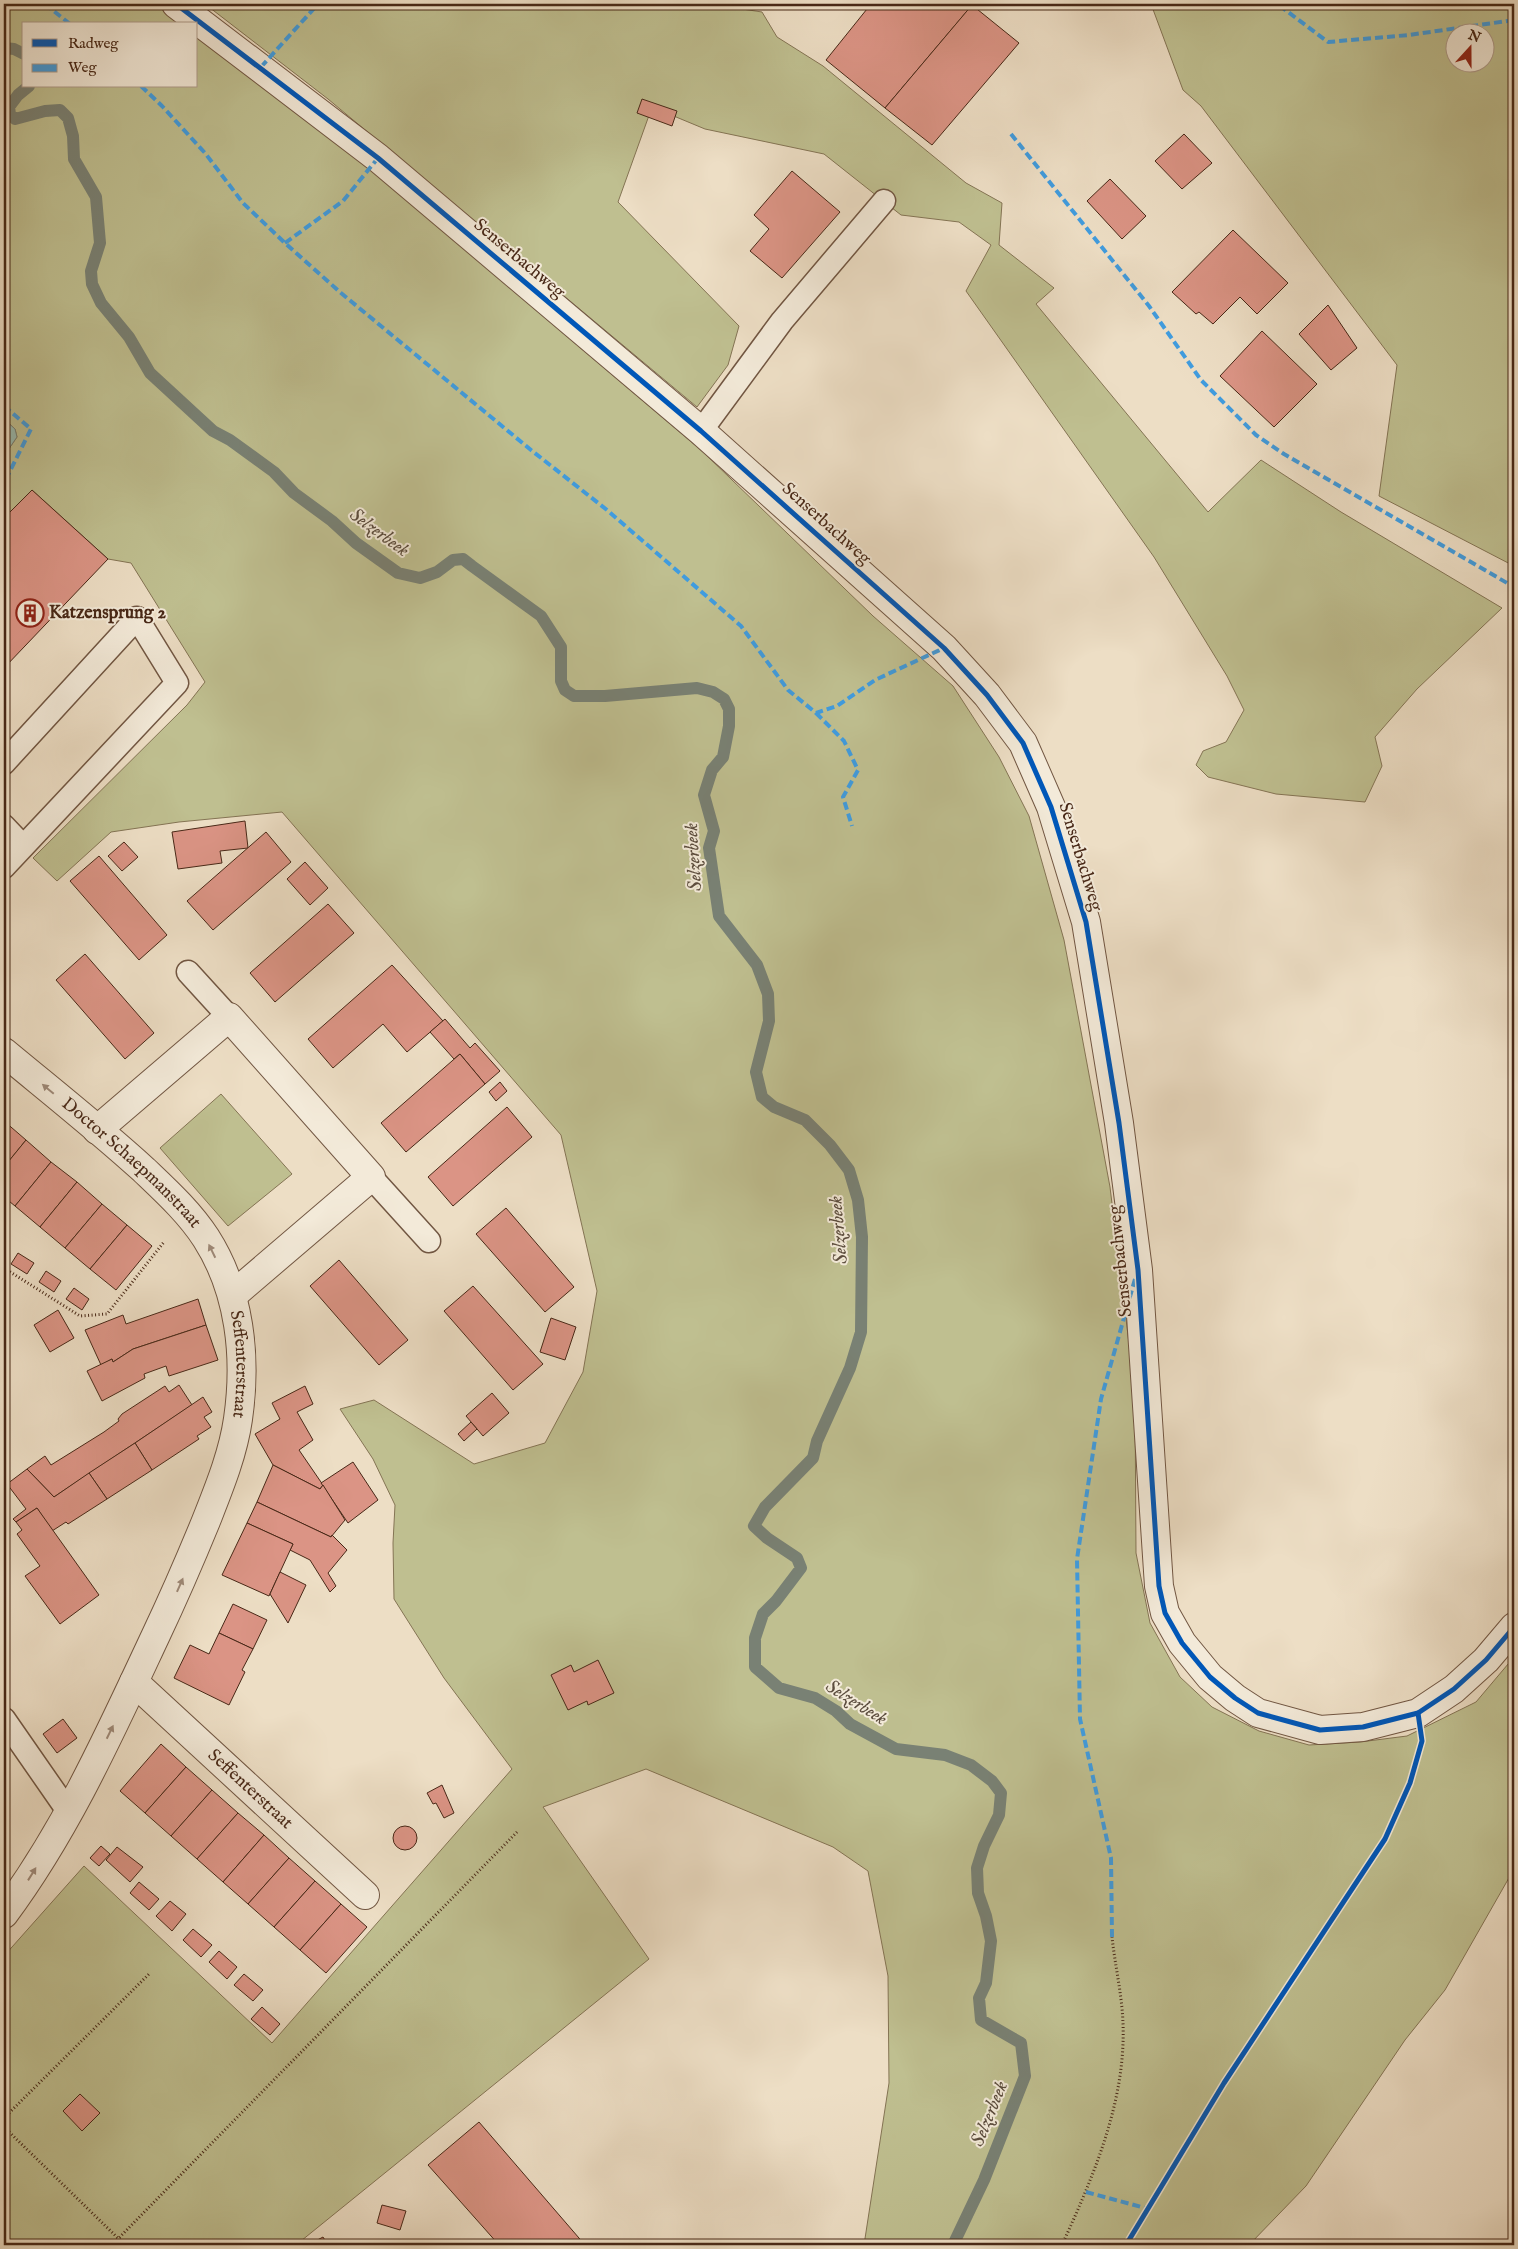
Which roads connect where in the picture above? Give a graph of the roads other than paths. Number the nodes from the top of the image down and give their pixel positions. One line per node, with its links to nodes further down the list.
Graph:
1 (176, 4): 3 (street, Senserbachweg)
2 (884, 201): 3 (lane)
3 (701, 431): 15 (street, Senserbachweg)
4 (4, 763): 6 (lane)
5 (4, 826): 6 (lane)
6 (23, 846): 7 (lane)
7 (4, 867)
8 (188, 972): 9 (lane)
9 (229, 1018): 11 (street); 12 (street)
10 (4, 1052): 11 (street, Doctor Schaepmanstraat, one-way to 10)
11 (97, 1130): 14 (street, Doctor Schaepmanstraat, one-way to 11)
12 (371, 1177): 13 (lane); 14 (street, Seffenterstraat)
13 (429, 1241)
14 (233, 1295): 16 (street, Seffenterstraat, one-way to 14)
15 (1514, 1627)
16 (134, 1682): 18 (street, Seffenterstraat, one-way to 16); 19 (street, Seffenterstraat)
17 (4, 1719): 18 (lane)
18 (70, 1814): 20 (street, Seffenterstraat, one-way to 18)
19 (366, 1896)
20 (4, 1914)

